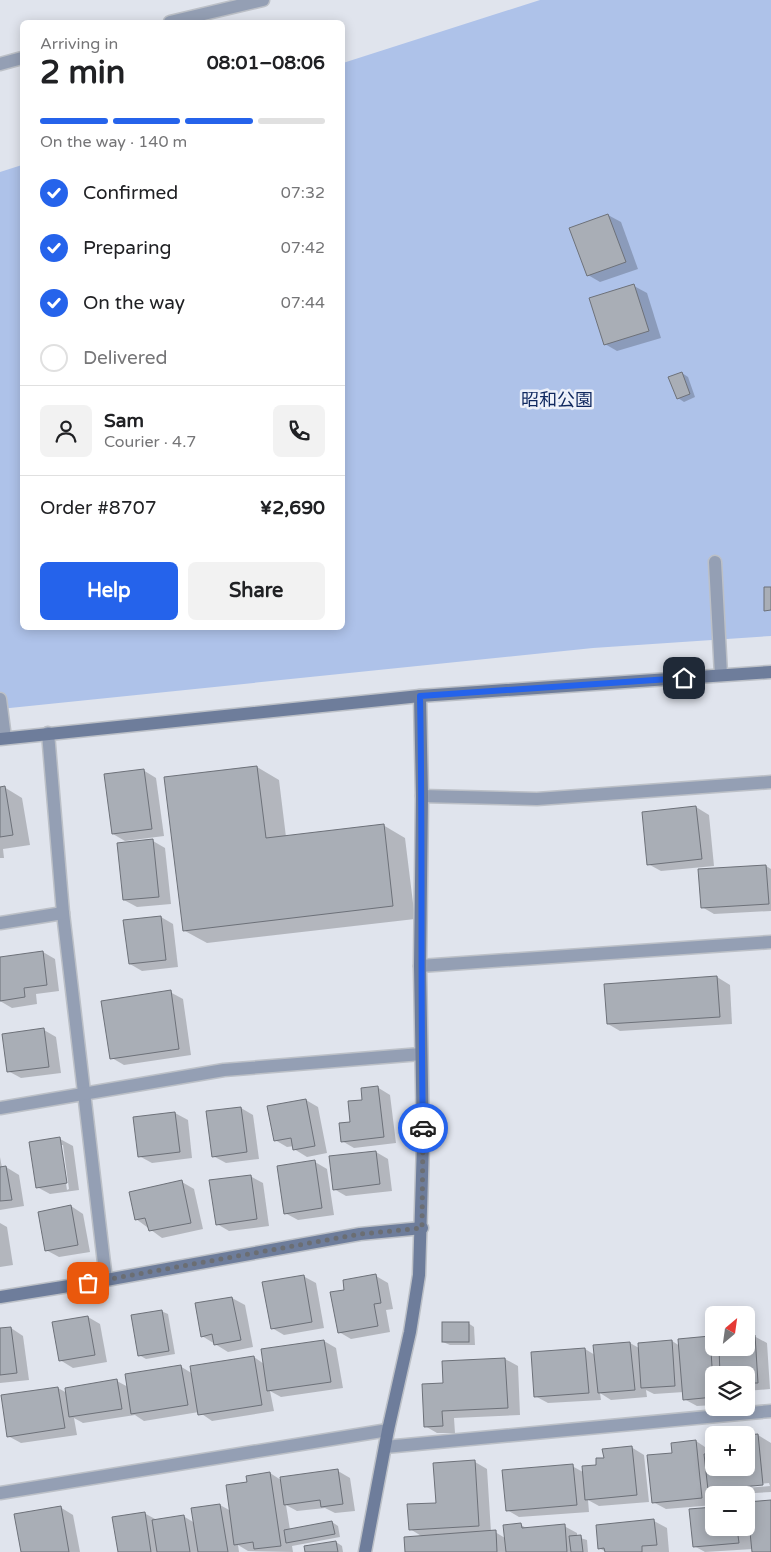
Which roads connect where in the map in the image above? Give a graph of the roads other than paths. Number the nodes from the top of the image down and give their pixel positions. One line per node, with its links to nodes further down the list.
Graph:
1 (263, 0): 2 (street)
2 (178, 20)
3 (20, 59): 4 (street)
4 (0, 64)
5 (715, 562): 7 (street)
6 (771, 672): 7 (street)
7 (721, 675): 8 (street)
8 (420, 696): 10 (street); 13 (street)
9 (0, 699): 11 (street)
10 (48, 734): 11 (street); 14 (street)
11 (3, 738)
12 (771, 782): 13 (street)
13 (422, 796): 17 (street)
14 (64, 912): 15 (street); 19 (street)
15 (0, 923)
16 (771, 942): 17 (street)
17 (420, 966): 18 (street)
18 (421, 1054): 19 (street); 21 (street)
19 (83, 1095): 20 (street); 22 (street)
20 (0, 1108)
21 (422, 1228): 22 (street); 25 (street)
22 (106, 1280): 23 (street)
23 (0, 1297)
24 (771, 1411): 26 (street)
25 (388, 1430): 26 (street); 27 (street)
26 (385, 1447): 28 (street)
27 (0, 1494)
28 (364, 1552)

